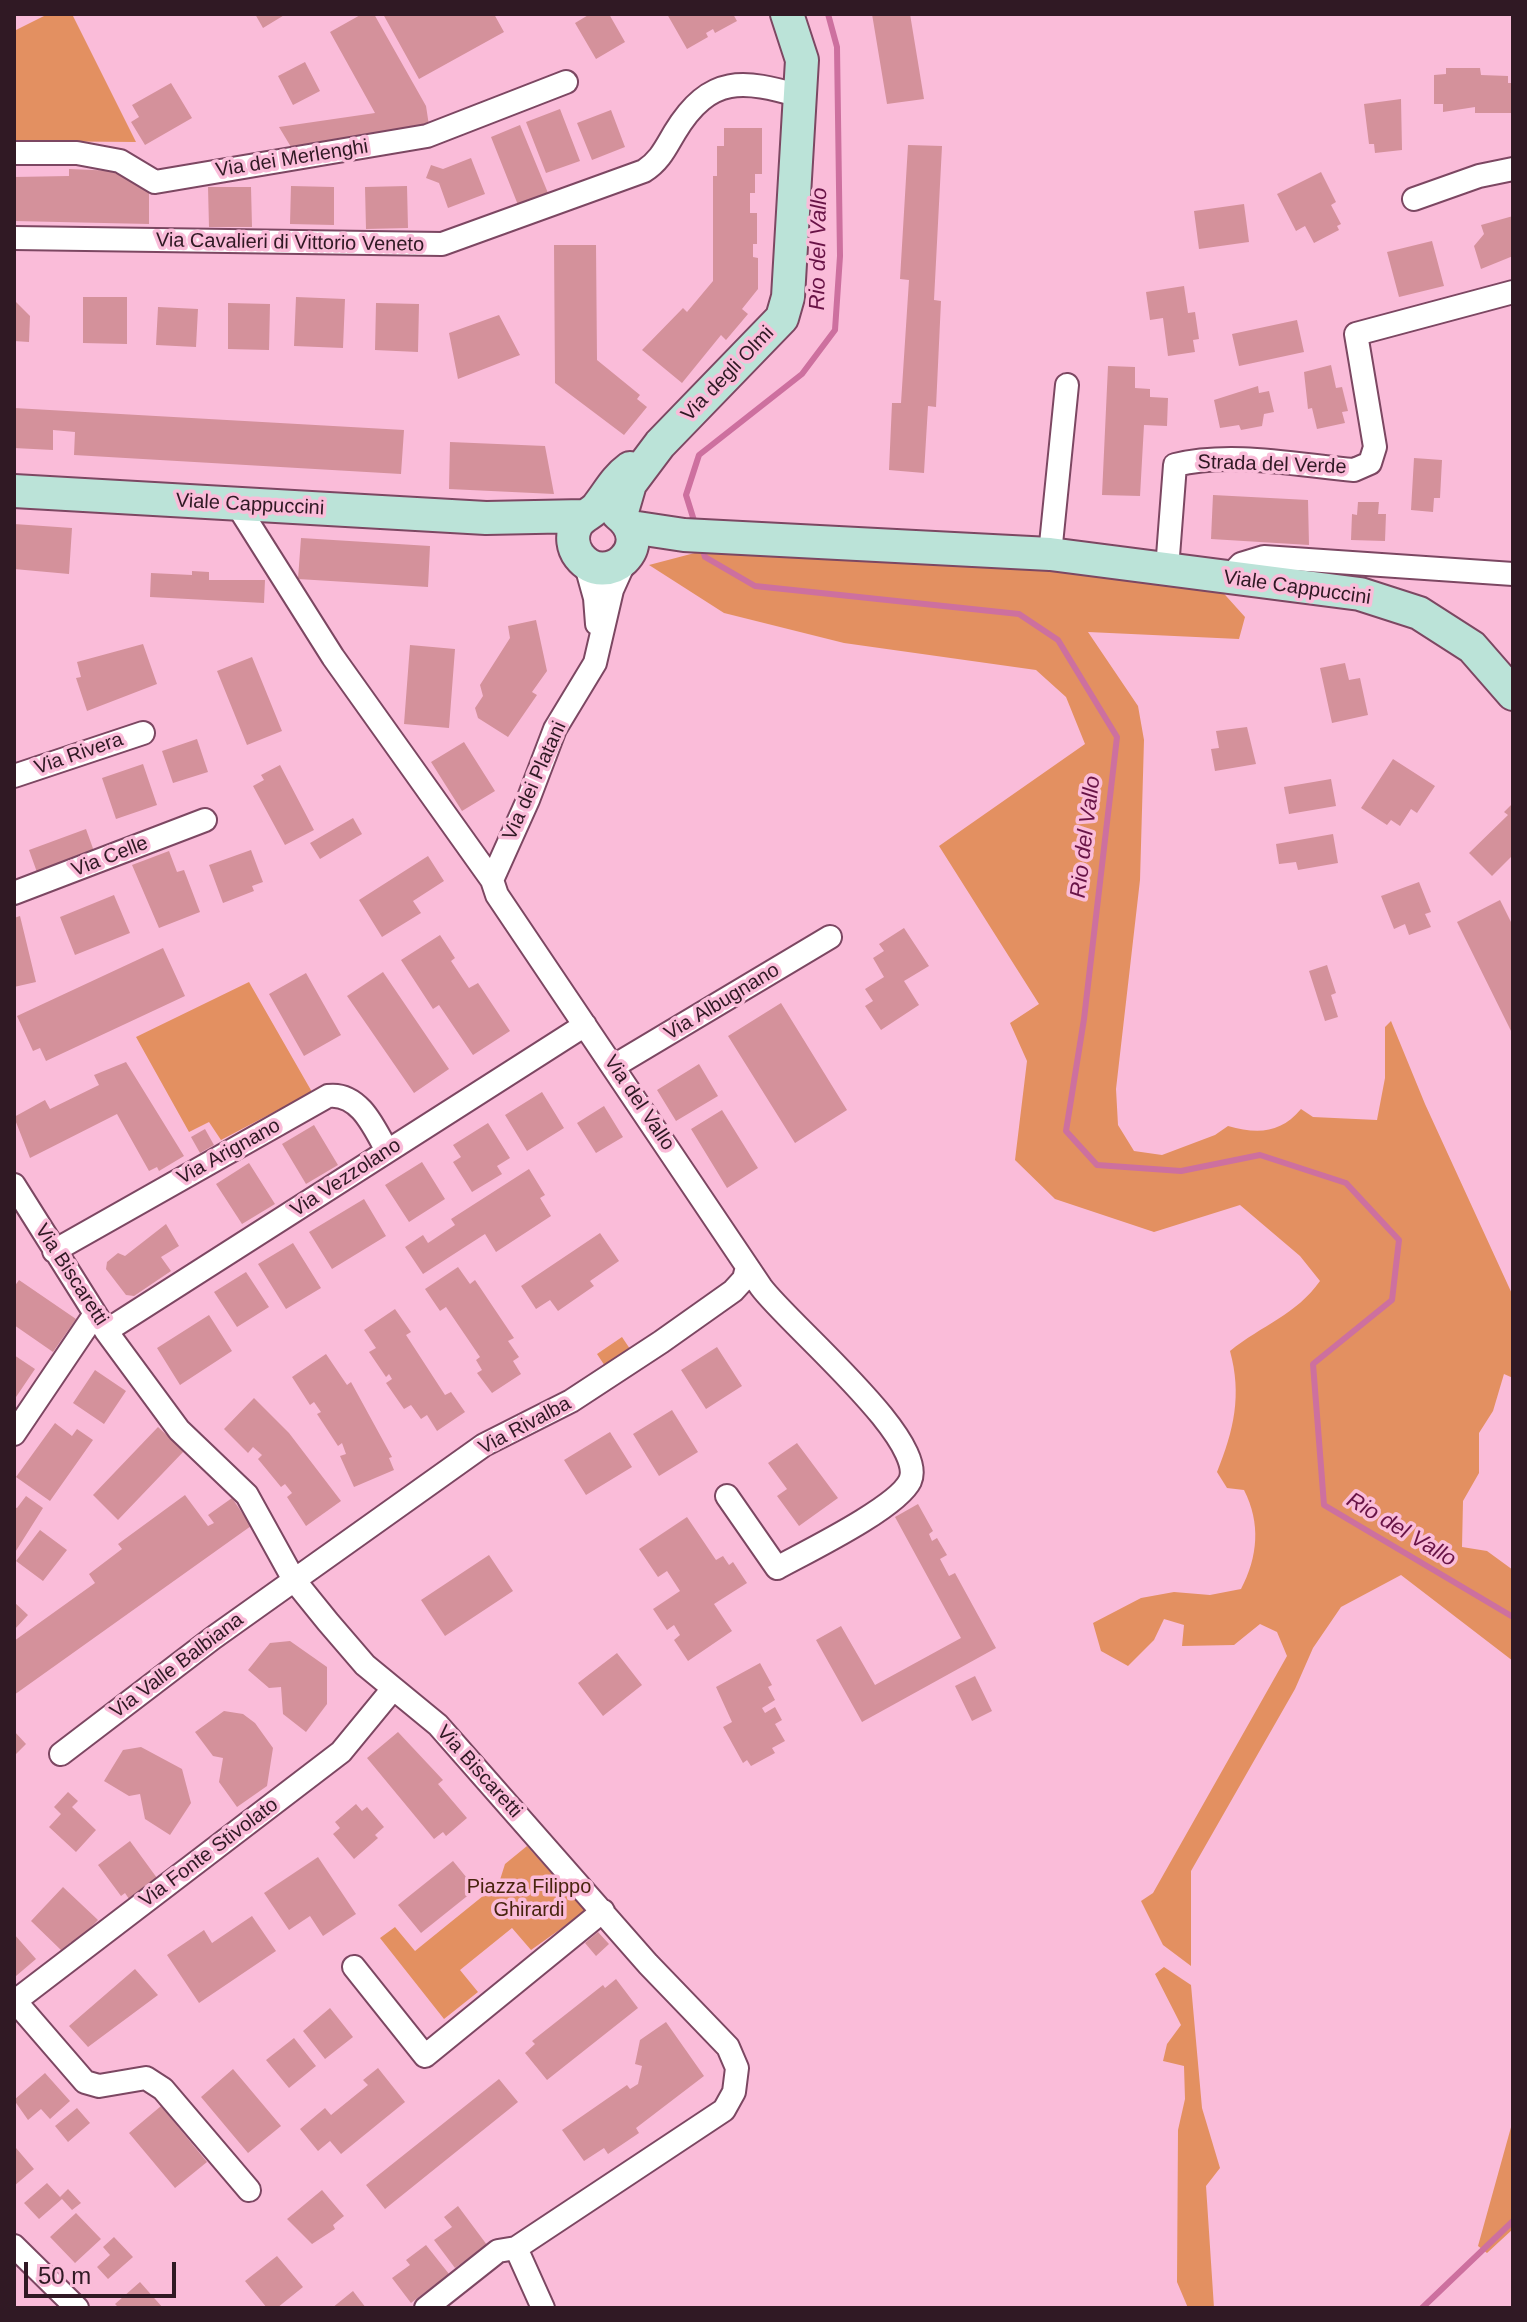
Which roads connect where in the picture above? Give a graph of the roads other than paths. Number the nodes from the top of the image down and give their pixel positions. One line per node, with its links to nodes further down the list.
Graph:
1 (787, 14): 3 (main road, Via degli Olmi)
2 (566, 82): 4 (street, Via dei Merlenghi)
3 (800, 96): 7 (street, Via Cavalieri di Vittorio Veneto); 13 (main road, Via degli Olmi)
4 (14, 153)
5 (1513, 169): 6 (street)
6 (1414, 199)
7 (14, 238)
8 (1513, 292): 16 (street, Strada del Verde)
9 (1067, 385): 14 (street)
10 (14, 491): 11 (main road, Viale Cappuccini)
11 (237, 505): 12 (main road, Viale Cappuccini); 24 (street, Via del Vallo)
12 (486, 518): 13 (main road, Viale Cappuccini); 15 (main road, Viale Cappuccini)
13 (632, 532): 14 (main road, Viale Cappuccini); 15 (main road); 15 (main road, Via degli Olmi); 19 (street, Via dei Platani)
14 (1050, 554): 16 (main road, Viale Cappuccini)
15 (580, 557): 19 (street, Via dei Platani)
16 (1167, 569): 18 (main road, Viale Cappuccini)
17 (1513, 574): 18 (street)
18 (1228, 578): 20 (main road, Viale Cappuccini)
19 (599, 641): 24 (street, Via dei Platani)
20 (1513, 694)
21 (143, 733): 22 (street, Via Rivera)
22 (14, 776)
23 (205, 820): 25 (street, Via Celle)
24 (492, 880): 27 (street, Via del Vallo)
25 (14, 893)
26 (830, 937): 28 (street, Via Albugnano)
27 (585, 1025): 28 (street, Via del Vallo); 29 (street, Via Vezzolano)
28 (614, 1066): 32 (street, Via del Vallo)
29 (387, 1151): 31 (street, Via Arignano); 33 (street, Via Vezzolano)
30 (14, 1185): 31 (street, Via Biscaretti)
31 (54, 1251): 33 (street, Via Biscaretti)
32 (747, 1267): 35 (street, Via del Vallo); 36 (street, Via Rivalba)
33 (101, 1323): 34 (street); 36 (street, Via Biscaretti)
34 (14, 1434)
35 (727, 1496)
36 (294, 1580): 37 (street, Via Biscaretti); 38 (street, Via Valle Balbiana)
37 (392, 1690): 39 (street, Via Biscaretti); 41 (street, Via Fonte Stivolato)
38 (61, 1754)
39 (603, 1911): 40 (street); 44 (street, Via Biscaretti)
40 (354, 1967)
41 (15, 2002): 42 (street)
42 (249, 2190)
43 (14, 2246): 45 (street)
44 (516, 2248): 46 (street, Via Biscaretti); 47 (street)
45 (77, 2308)
46 (426, 2308)
47 (543, 2308)

